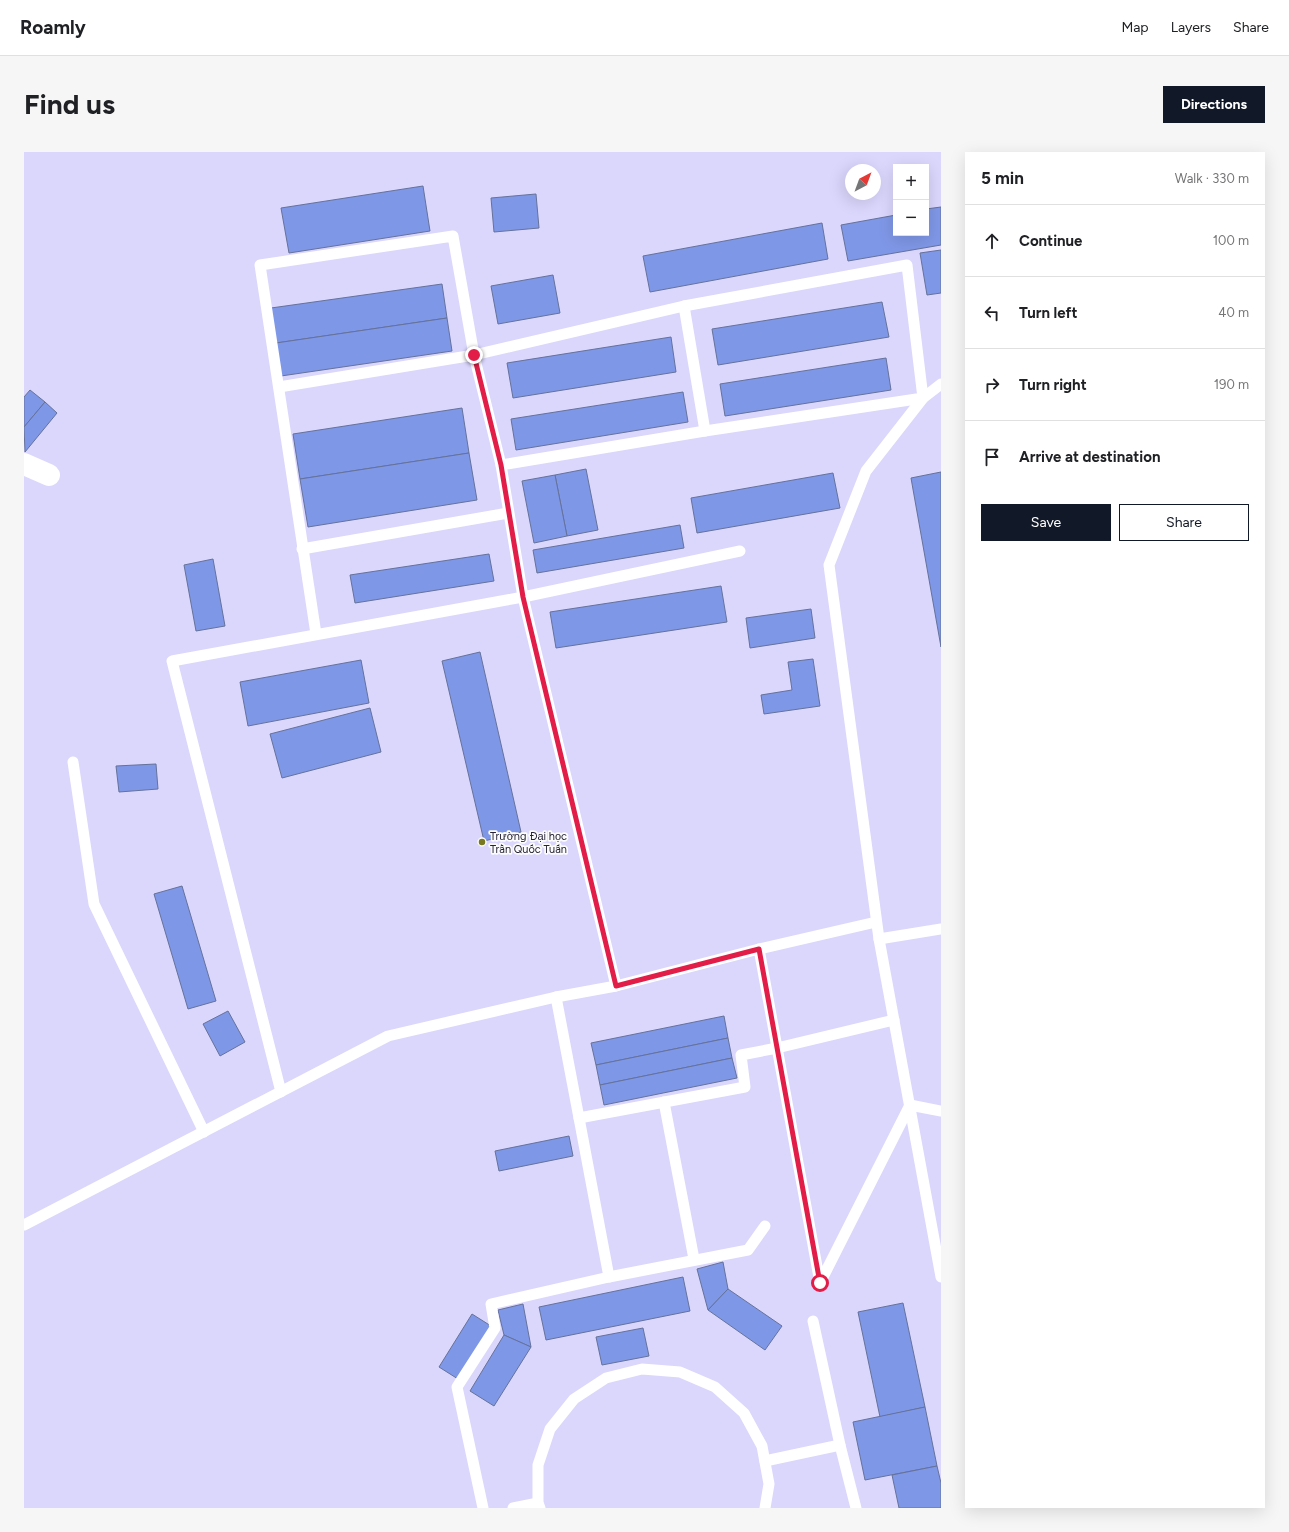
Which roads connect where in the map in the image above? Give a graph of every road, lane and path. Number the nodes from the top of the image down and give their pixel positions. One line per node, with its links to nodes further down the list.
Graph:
1 (684, 306): 2 (lane); 5 (lane); 6 (lane)
2 (474, 355): 4 (lane); 4 (lane); 8 (lane)
3 (941, 384): 5 (lane)
4 (279, 387): 11 (lane)
5 (923, 398): 6 (lane); 16 (lane)
6 (705, 431): 8 (lane)
7 (24, 464): 9 (street)
8 (501, 465): 10 (lane)
9 (49, 475)
10 (508, 514): 11 (lane); 13 (lane)
11 (302, 549): 14 (lane)
12 (740, 551): 13 (lane)
13 (523, 597): 14 (lane); 20 (lane)
14 (316, 634): 24 (lane)
15 (73, 762): 29 (lane)
16 (876, 922): 18 (lane); 19 (lane)
17 (941, 929): 18 (lane)
18 (879, 939): 22 (lane)
19 (759, 949): 20 (lane); 23 (lane)
20 (616, 986): 21 (lane)
21 (556, 997): 24 (lane); 28 (lane)
22 (894, 1020): 23 (lane); 26 (lane)
23 (777, 1048): 25 (lane); 26 (lane)
24 (281, 1092): 29 (lane)
25 (664, 1102): 28 (lane); 32 (lane)
26 (910, 1104): 27 (lane); 34 (lane)
27 (941, 1111)
28 (579, 1118): 33 (lane)
29 (204, 1132): 30 (lane)
30 (24, 1225)
31 (765, 1226): 32 (lane)
32 (694, 1259): 33 (lane)
33 (609, 1277): 39 (lane)
34 (941, 1277)
35 (813, 1321): 36 (lane)
36 (840, 1446): 37 (lane); 42 (lane)
37 (765, 1460): 38 (lane); 41 (lane)
38 (539, 1506): 40 (lane)
39 (483, 1508)
40 (512, 1508)
41 (765, 1508)
42 (856, 1508)

